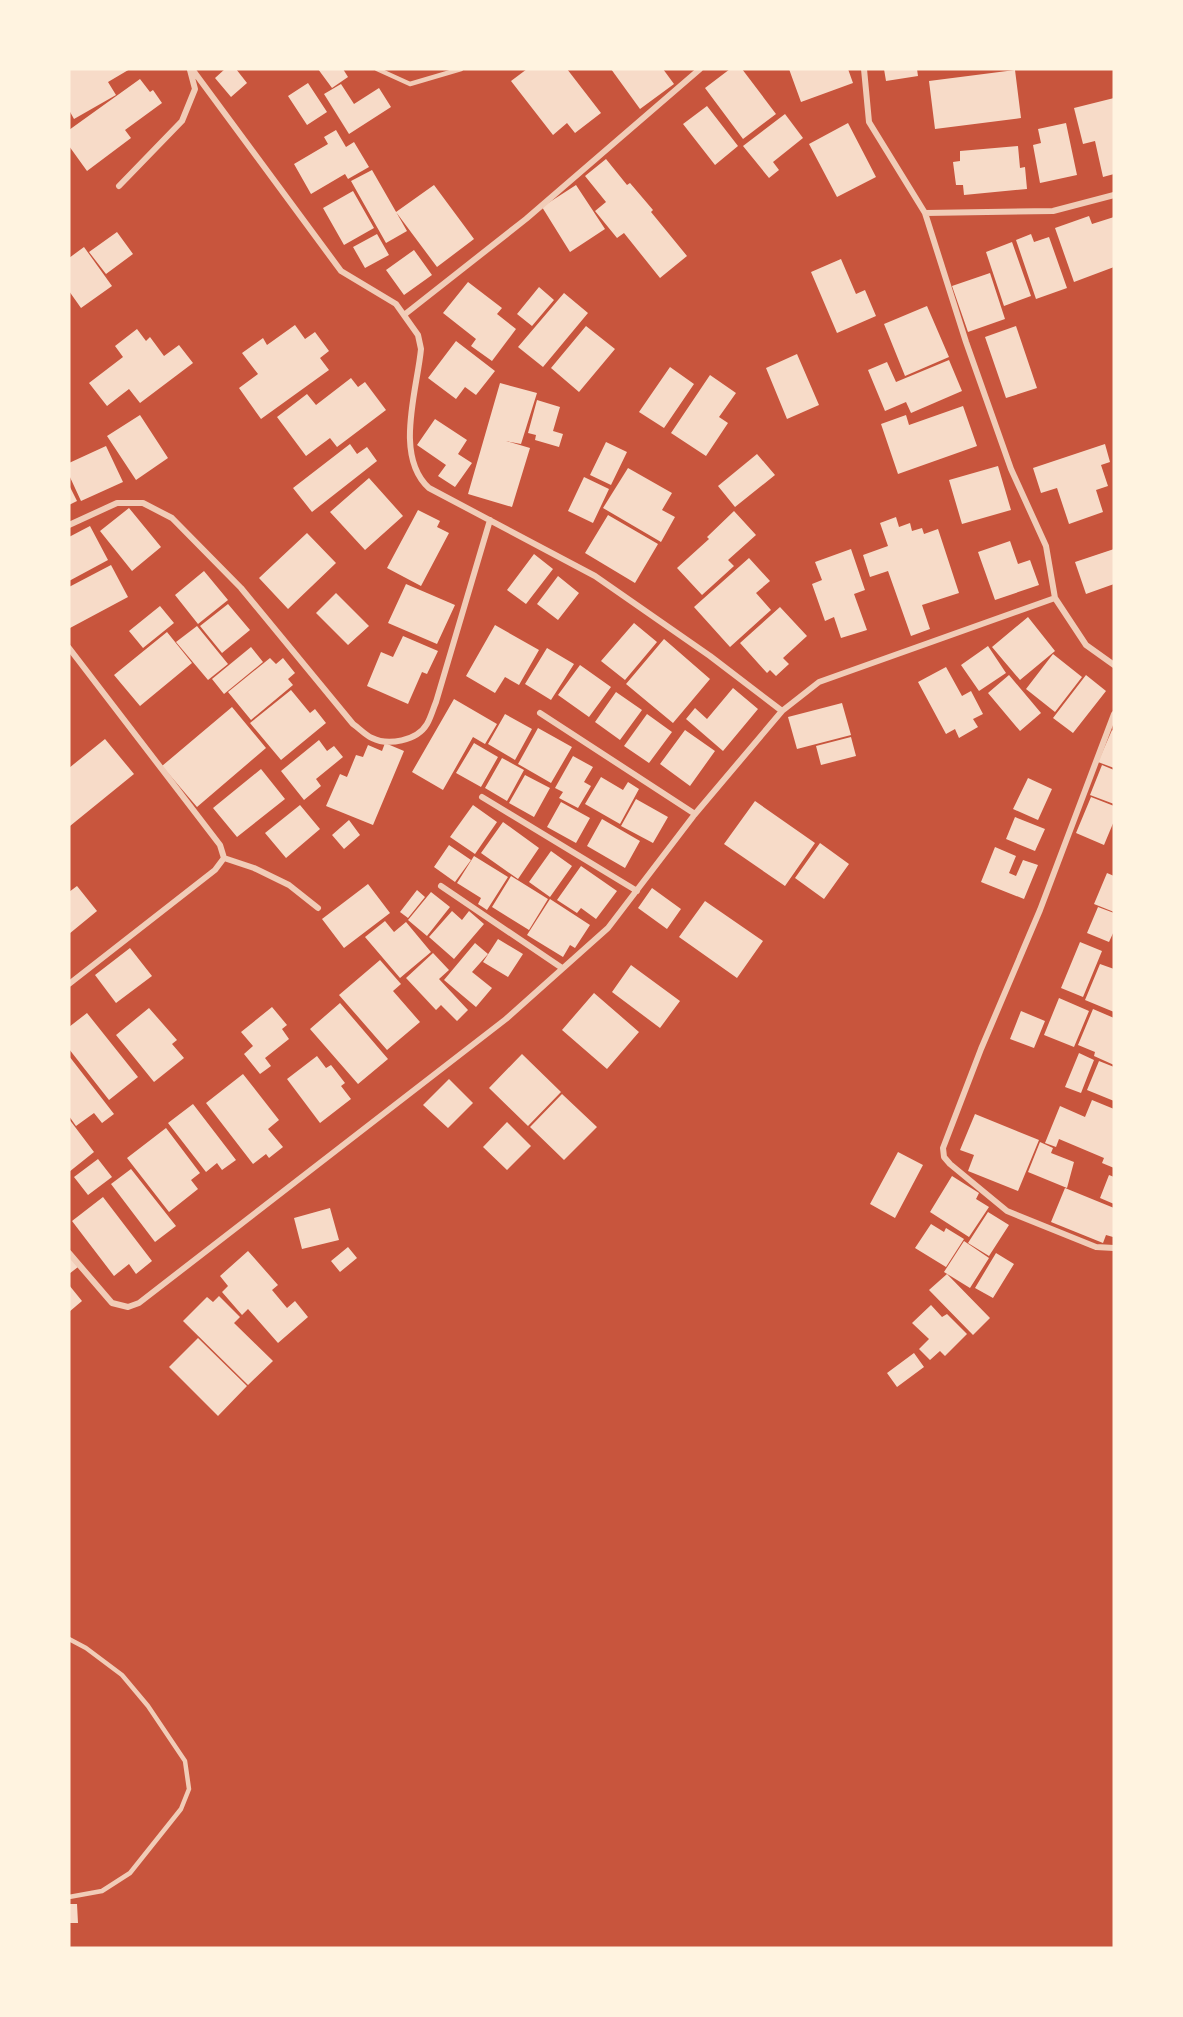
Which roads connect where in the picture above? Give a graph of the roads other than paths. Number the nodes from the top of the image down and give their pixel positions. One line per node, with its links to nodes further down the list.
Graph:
1 (191, 69): 6 (street); 9 (street)
2 (377, 69): 3 (lane)
3 (461, 69)
4 (700, 69): 9 (street)
5 (864, 69): 8 (street)
6 (118, 186)
7 (1114, 195): 8 (street)
8 (925, 213): 12 (street)
9 (404, 315): 10 (street)
10 (490, 520): 11 (street); 15 (street)
11 (69, 525)
12 (1055, 598): 14 (street); 15 (street)
13 (69, 648): 20 (street)
14 (1114, 665)
15 (782, 711): 19 (street)
16 (540, 713): 19 (street)
17 (1114, 714): 26 (street)
18 (482, 797): 22 (street)
19 (696, 814): 22 (street)
20 (224, 858): 23 (street); 25 (street)
21 (441, 886): 24 (street)
22 (637, 891): 24 (street)
23 (318, 908)
24 (562, 968): 27 (street)
25 (69, 984)
26 (1114, 1248)
27 (69, 1253)
28 (69, 1640): 29 (lane)
29 (69, 1897)

